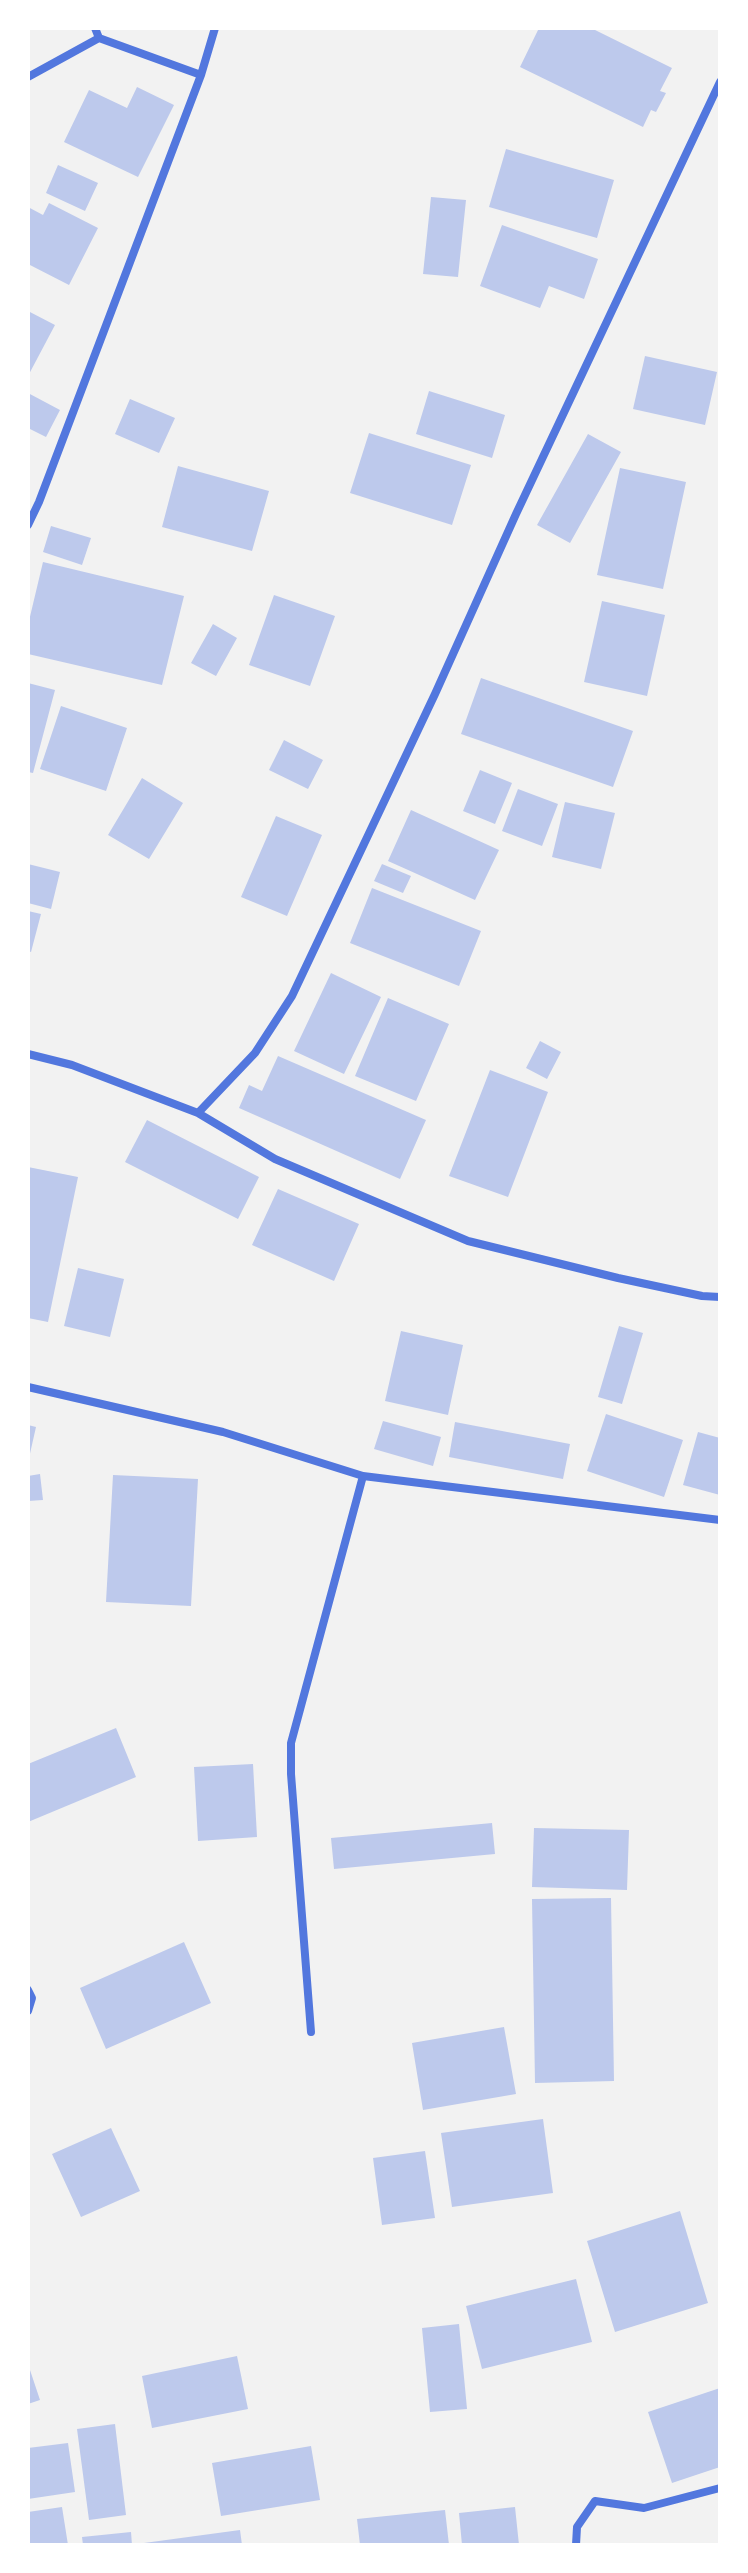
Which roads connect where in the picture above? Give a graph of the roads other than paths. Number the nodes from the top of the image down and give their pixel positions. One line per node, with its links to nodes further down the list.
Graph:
1 (95, 28): 3 (street)
2 (215, 28): 4 (street)
3 (99, 38): 4 (street); 5 (street)
4 (201, 75): 7 (street)
5 (28, 77)
6 (720, 82): 9 (street)
7 (28, 525)
8 (28, 1054): 9 (street)
9 (198, 1113): 10 (street)
10 (720, 1297)
11 (28, 1387): 12 (street)
12 (363, 1476): 13 (street); 16 (street)
13 (720, 1520)
14 (28, 1990): 15 (street)
15 (28, 2011)
16 (311, 2032)
17 (720, 2488): 18 (street)
18 (576, 2545)

